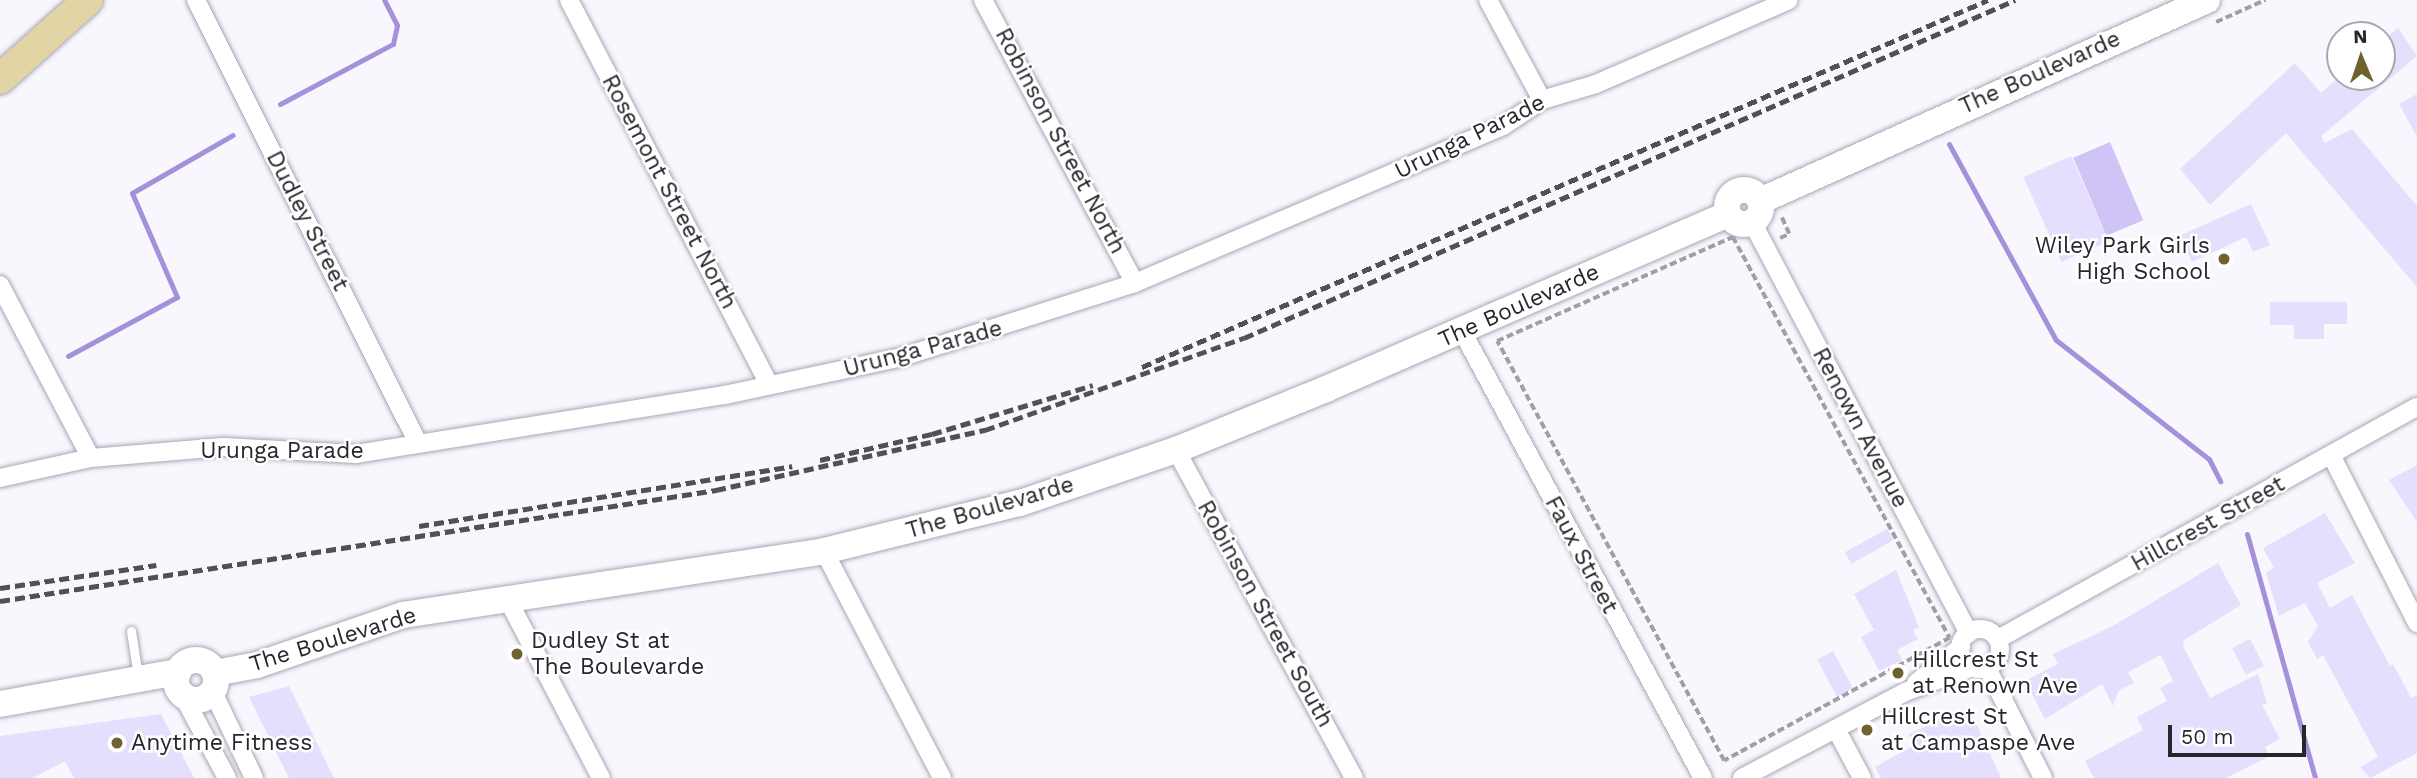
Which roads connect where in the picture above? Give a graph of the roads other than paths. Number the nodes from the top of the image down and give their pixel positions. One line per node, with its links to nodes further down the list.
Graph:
1 (88, 0): 8 (main road)
2 (196, 0): 16 (street, Dudley Street)
3 (569, 0): 14 (street, Rosemont Street North)
4 (983, 0): 11 (street, Robinson Street North)
5 (1488, 0): 9 (street)
6 (1789, 0): 9 (street, Urunga Parade)
7 (2207, 0): 10 (street, The Boulevarde)
8 (0, 79)
9 (1542, 100): 11 (street, Urunga Parade)
10 (1746, 212): 13 (street, The Boulevarde); 26 (street, Renown Avenue)
11 (1135, 283): 14 (street, Urunga Parade)
12 (0, 285): 19 (street)
13 (1462, 331): 17 (street, The Boulevarde); 39 (street, Faux Street)
14 (769, 384): 16 (street, Urunga Parade)
15 (2417, 407): 18 (street, Hillcrest Street)
16 (418, 443): 19 (street, Urunga Parade)
17 (1176, 450): 21 (street, The Boulevarde); 38 (street, Robinson Street South)
18 (2331, 455): 23 (street); 25 (street, Hillcrest Street)
19 (91, 458): 20 (street, Urunga Parade)
20 (0, 478)
21 (824, 551): 22 (street, The Boulevarde); 37 (street)
22 (508, 600): 29 (street, The Boulevarde); 36 (street)
23 (2417, 623)
24 (131, 631): 28 (lane)
25 (1998, 639): 26 (street); 27 (street)
26 (1965, 640): 27 (street, Renown Avenue); 31 (street)
27 (1980, 668): 31 (street); 42 (street)
28 (138, 676): 30 (street, The Boulevarde); 32 (street, The Boulevarde)
29 (214, 682): 30 (street, The Boulevarde); 30 (street, The Boulevarde); 35 (street)
30 (180, 686): 32 (street, The Boulevarde); 34 (street)
31 (1905, 692): 33 (street)
32 (0, 706)
33 (1836, 729): 40 (street); 41 (street)
34 (227, 778)
35 (254, 778)
36 (601, 778)
37 (942, 778)
38 (1354, 778)
39 (1703, 778)
40 (1742, 778)
41 (1862, 778)
42 (2043, 778)

